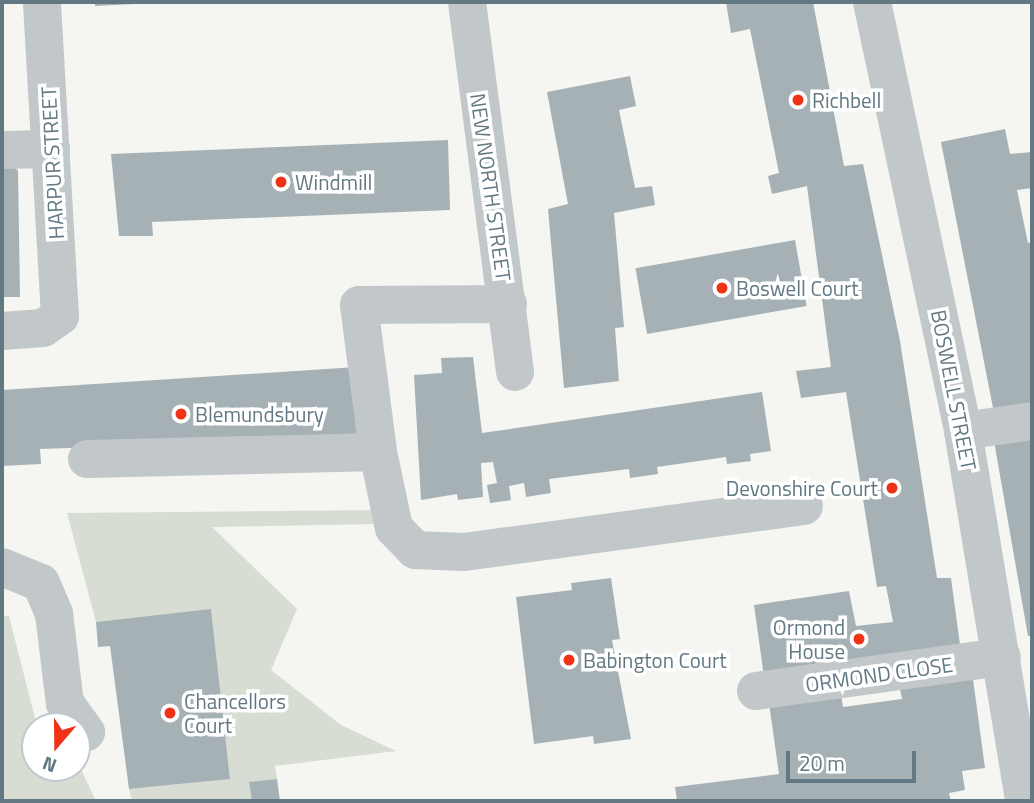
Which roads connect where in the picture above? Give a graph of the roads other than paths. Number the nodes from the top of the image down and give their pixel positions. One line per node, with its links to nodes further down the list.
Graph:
1 (42, 2): 4 (street, HARPUR STREET)
2 (467, 2): 6 (street, NEW NORTH STREET)
3 (872, 2): 10 (street, BOSWELL STREET)
4 (51, 149): 5 (street); 7 (street, HARPUR STREET)
5 (2, 150)
6 (508, 304): 8 (street, NEW NORTH STREET); 11 (street)
7 (2, 331)
8 (515, 372)
9 (1032, 421): 10 (street)
10 (963, 431): 15 (street, BOSWELL STREET)
11 (378, 452): 12 (street); 13 (street)
12 (87, 459)
13 (804, 506)
14 (2, 567): 17 (street)
15 (1002, 657): 16 (street, ORMOND CLOSE); 18 (street, BOSWELL STREET)
16 (756, 691)
17 (72, 712)
18 (1026, 787)

